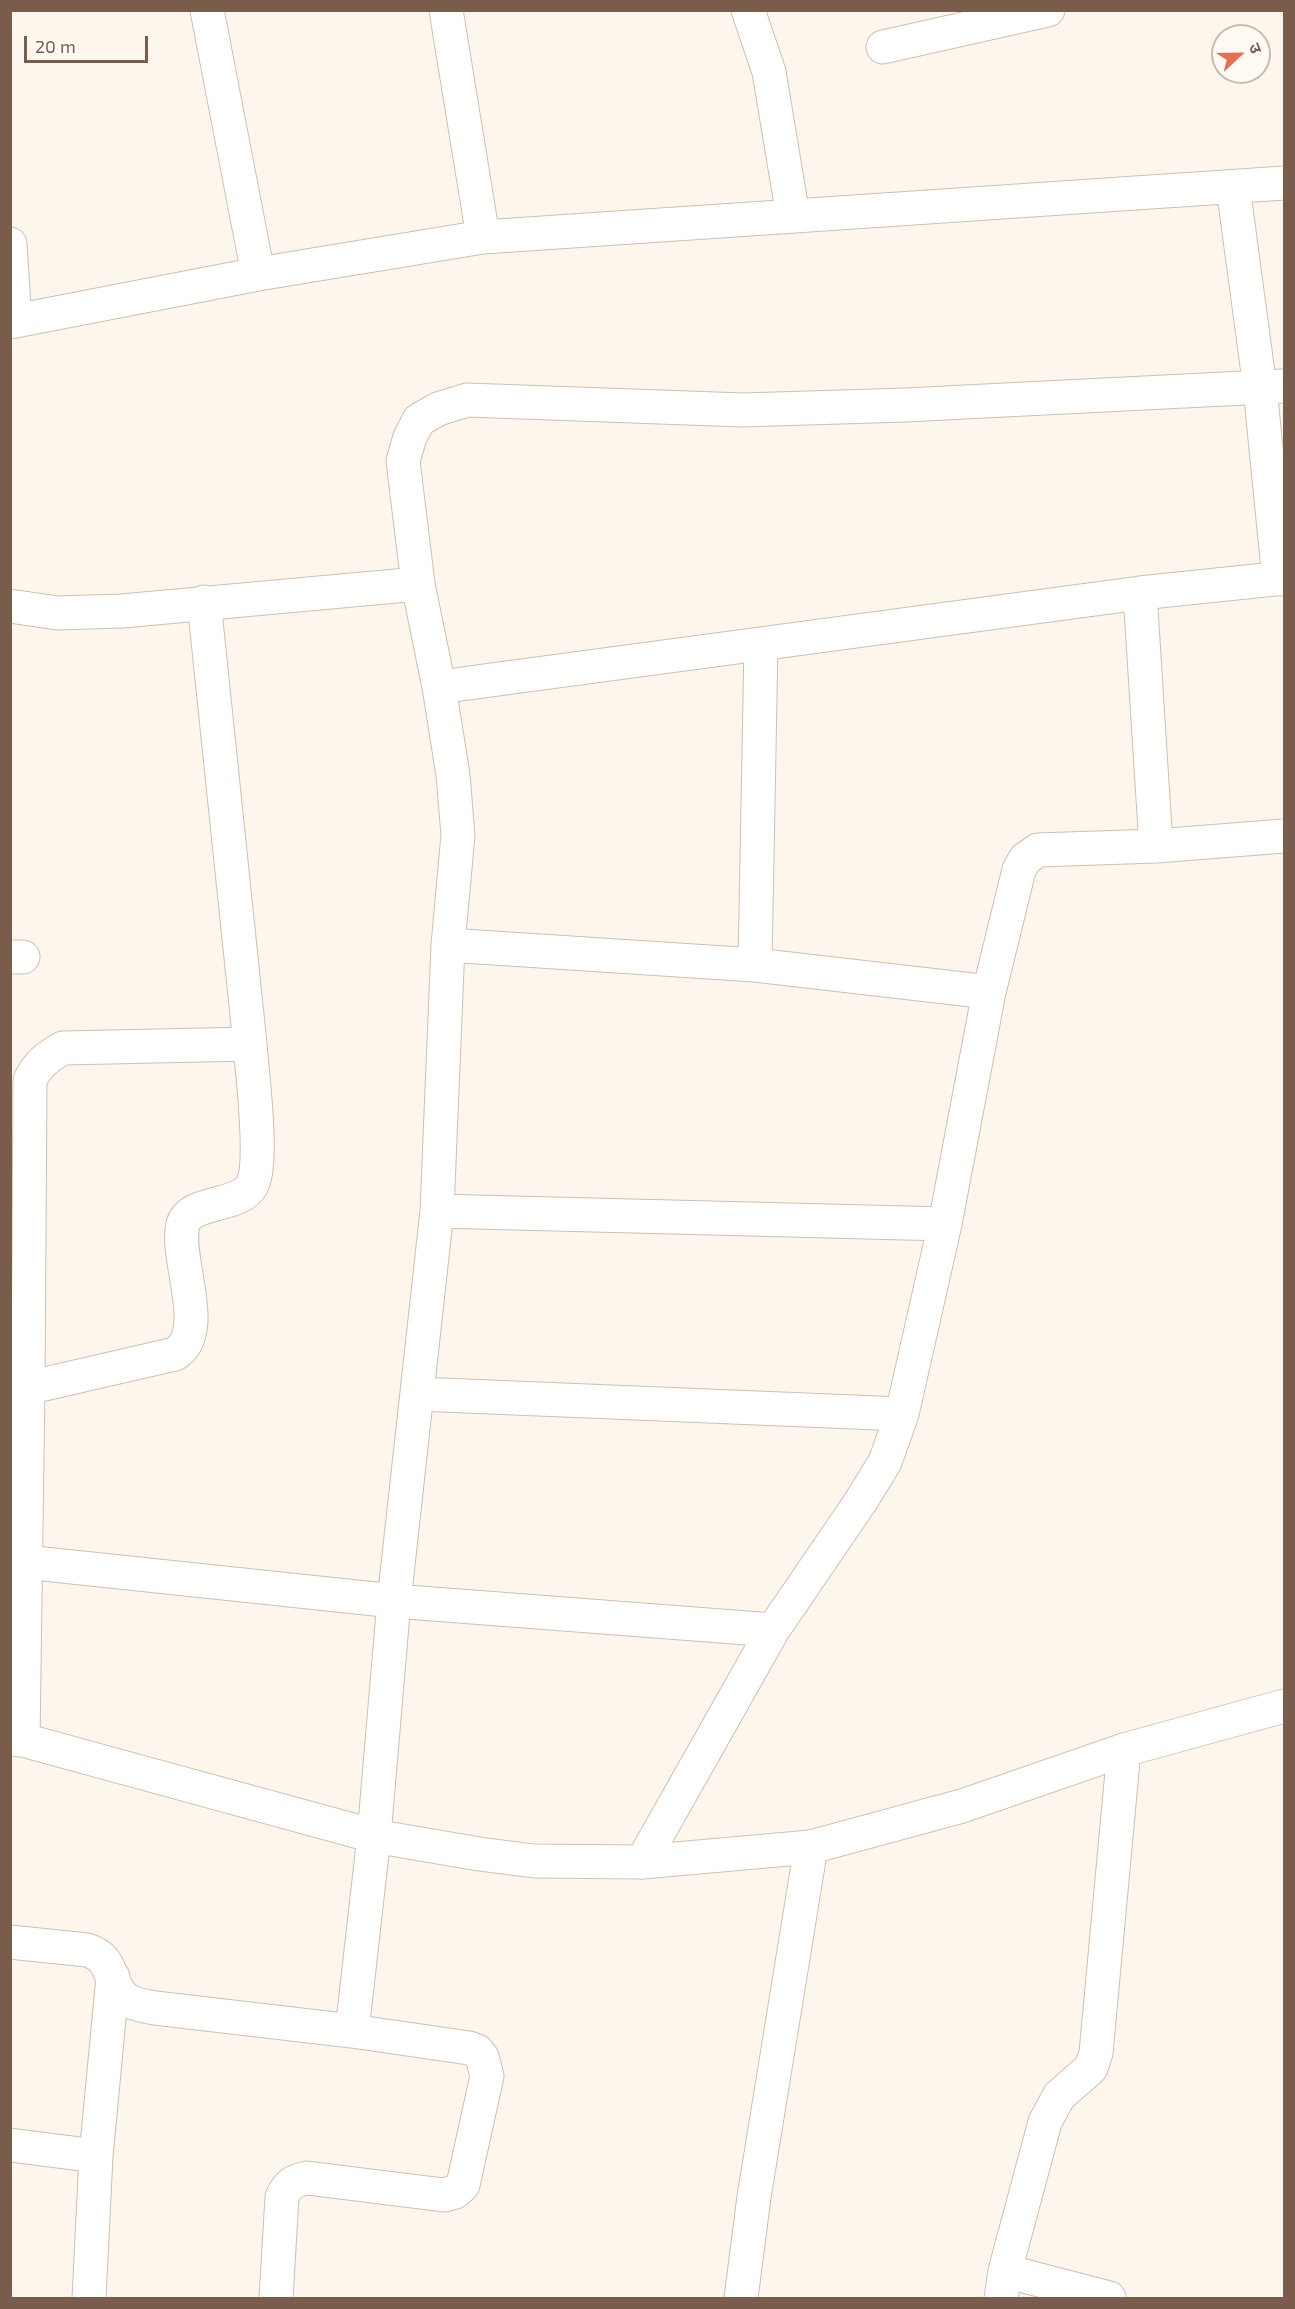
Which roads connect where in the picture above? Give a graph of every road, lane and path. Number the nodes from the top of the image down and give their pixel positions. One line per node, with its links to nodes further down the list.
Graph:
1 (207, 10): 11 (street)
2 (446, 10): 9 (street)
3 (748, 10): 8 (street)
4 (1048, 10): 5 (street)
5 (883, 47)
6 (1284, 183): 7 (street)
7 (1233, 187): 8 (street); 13 (street)
8 (793, 216): 9 (street)
9 (483, 237): 11 (street)
10 (10, 244): 12 (street)
11 (258, 274): 12 (street)
12 (13, 321)
13 (1272, 387): 14 (street); 15 (street)
14 (1282, 578): 16 (street)
15 (418, 584): 17 (street); 20 (street)
16 (1140, 593): 19 (street); 22 (street)
17 (204, 602): 18 (street); 26 (street)
18 (10, 606)
19 (761, 644): 20 (street); 24 (street)
20 (439, 687): 23 (street)
21 (1284, 836): 22 (street)
22 (1156, 846): 25 (street)
23 (448, 945): 24 (street); 27 (street)
24 (755, 965): 25 (street)
25 (989, 992): 28 (street)
26 (250, 1044): 29 (street); 29 (street)
27 (436, 1211): 28 (street); 30 (street)
28 (945, 1224): 31 (street)
29 (19, 1390): 32 (street)
30 (418, 1394): 31 (street); 33 (street)
31 (902, 1414): 34 (street)
32 (25, 1562): 33 (street); 36 (street)
33 (394, 1601): 34 (street); 38 (street)
34 (773, 1630): 40 (street)
35 (1284, 1706): 37 (street)
36 (17, 1740): 38 (street)
37 (1124, 1750): 39 (street); 46 (street)
38 (374, 1836): 40 (street); 43 (street)
39 (811, 1847): 40 (street); 49 (street)
40 (642, 1862)
41 (10, 1942): 42 (street)
42 (113, 1977): 43 (street); 45 (street)
43 (352, 2031): 48 (street)
44 (10, 2145): 45 (street)
45 (96, 2156): 47 (street)
46 (1003, 2285): 50 (street)
47 (89, 2298)
48 (276, 2298)
49 (741, 2298)
50 (1109, 2298)

